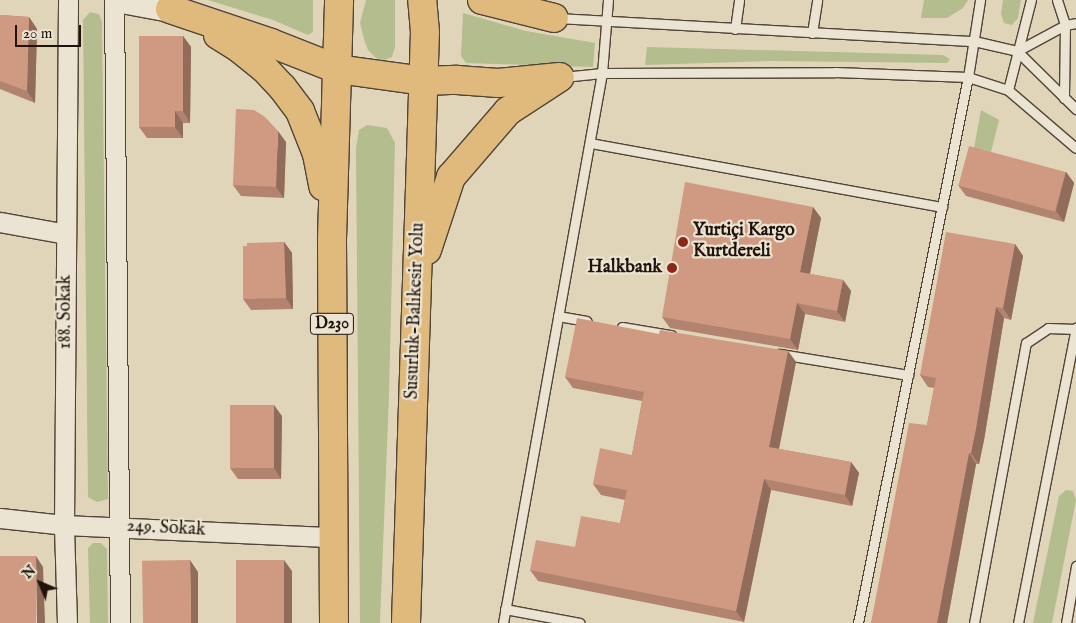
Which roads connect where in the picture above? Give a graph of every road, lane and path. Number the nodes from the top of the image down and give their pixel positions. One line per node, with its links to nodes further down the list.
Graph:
1 (68, 0): 35 (street, 188. Sokak)
2 (114, 0): 47 (street)
3 (122, 0): 14 (main road)
4 (339, 0): 23 (highway, D230)
5 (422, 0): 27 (highway, Susurluk-Balıkesir Yolu)
6 (482, 0): 15 (highway)
7 (518, 0): 15 (highway)
8 (608, 0): 16 (lane)
9 (739, 0): 19 (lane)
10 (817, 0): 20 (lane)
11 (980, 0): 21 (lane)
12 (1031, 0): 22 (lane)
13 (1057, 0): 18 (lane)
14 (170, 9): 23 (highway); 36 (highway)
15 (554, 18): 16 (lane)
16 (607, 20): 19 (lane); 24 (lane)
17 (1076, 22): 18 (lane)
18 (1065, 25): 22 (lane); 29 (lane)
19 (735, 29): 20 (lane)
20 (812, 33): 21 (lane)
21 (974, 41): 22 (lane); 26 (lane)
22 (1017, 51): 28 (lane); 29 (lane)
23 (337, 69): 27 (highway); 36 (highway, D230)
24 (602, 74): 25 (lane); 26 (lane); 31 (lane)
25 (560, 77): 27 (highway); 37 (highway)
26 (968, 77): 28 (lane); 33 (lane)
27 (423, 81): 37 (highway, Susurluk-Balıkesir Yolu)
28 (1008, 90): 32 (lane)
29 (1064, 98): 30 (lane)
30 (1076, 109)
31 (590, 143): 33 (lane); 38 (lane)
32 (1076, 148)
33 (942, 207): 44 (lane)
34 (0, 222): 35 (street)
35 (66, 234): 46 (street, 188. Sokak)
36 (332, 239): 48 (highway, D230)
37 (417, 280): 54 (highway, Susurluk-Balıkesir Yolu)
38 (558, 316): 39 (lane); 50 (lane)
39 (597, 323)
40 (617, 326): 42 (lane)
41 (1076, 328): 58 (lane); 59 (lane)
42 (684, 338)
43 (772, 352): 44 (lane)
44 (908, 375): 57 (lane)
45 (0, 518): 46 (street, 249. Sokak)
46 (64, 525): 47 (street, 249. Sokak); 51 (street, 188. Sokak)
47 (120, 527): 48 (street, 249. Sokak); 52 (street)
48 (333, 537): 53 (highway, D230)
49 (1076, 566): 60 (lane)
50 (505, 609): 55 (lane); 56 (lane)
51 (66, 623)
52 (120, 623)
53 (334, 623)
54 (406, 623)
55 (503, 623)
56 (580, 623)
57 (858, 623)
58 (974, 623)
59 (1018, 623)
60 (1066, 623)

